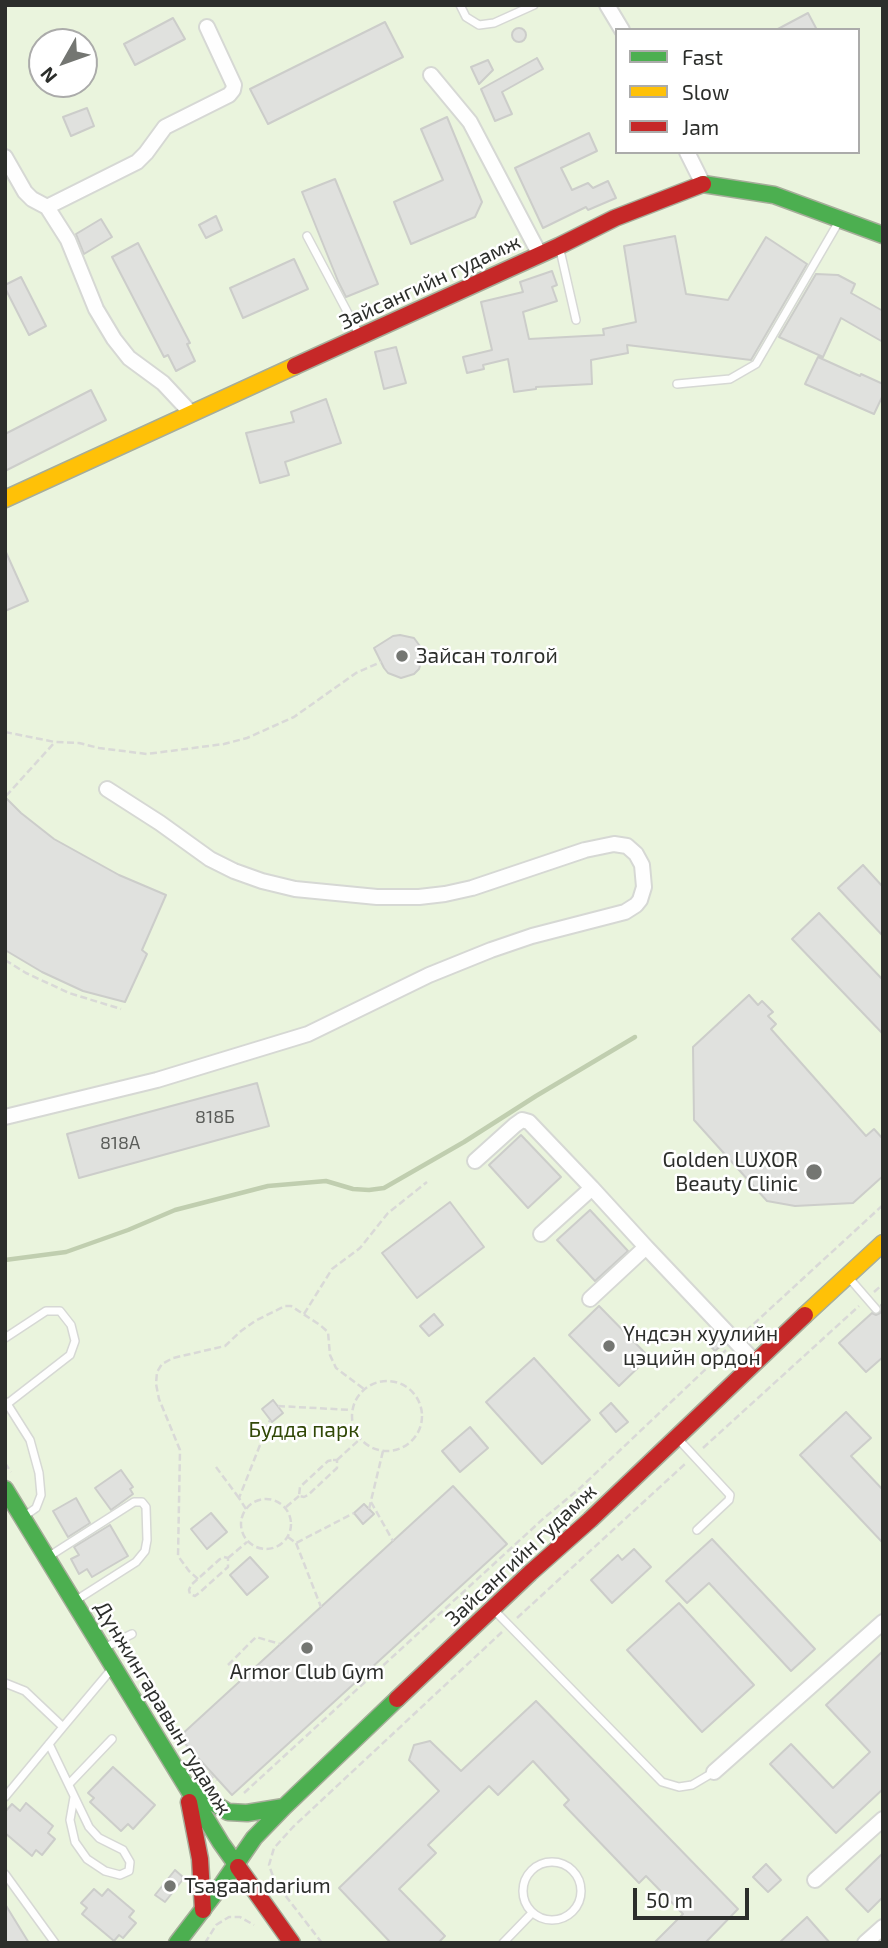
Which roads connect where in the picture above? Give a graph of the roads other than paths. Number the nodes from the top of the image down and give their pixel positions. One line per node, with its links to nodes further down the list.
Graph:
1 (460, 5): 2 (lane)
2 (534, 5)
3 (607, 5): 5 (street)
4 (207, 27): 10 (street)
5 (621, 28)
6 (431, 75): 15 (street)
7 (688, 154): 9 (street)
8 (5, 157): 10 (street)
9 (704, 184): 11 (main road, Зайсангийн гудамж); 14 (main road, Зайсангийн гудамж)
10 (47, 207): 19 (street)
11 (840, 220): 12 (main road, Зайсангийн гудамж); 18 (lane)
12 (883, 235)
13 (306, 236): 17 (lane)
14 (559, 246): 15 (main road, Зайсангийн гудамж); 16 (lane)
15 (540, 255): 17 (main road, Зайсангийн гудамж)
16 (576, 320)
17 (361, 338): 19 (main road, Зайсангийн гудамж)
18 (677, 384)
19 (191, 414): 20 (main road, Зайсангийн гудамж)
20 (5, 499)
21 (107, 789): 22 (street)
22 (5, 1117)
23 (475, 1161): 24 (street)
24 (592, 1188): 25 (street); 27 (street)
25 (541, 1234)
26 (883, 1243): 28 (main road, Зайсангийн гудамж)
27 (646, 1247): 29 (street); 32 (street)
28 (847, 1276): 30 (lane); 32 (main road, Зайсангийн гудамж)
29 (590, 1299)
30 (876, 1309)
31 (5, 1338): 33 (lane)
32 (755, 1362): 34 (main road, Зайсангийн гудамж)
33 (6, 1403): 36 (lane)
34 (677, 1438): 37 (lane); 40 (main road, Зайсангийн гудамж)
35 (5, 1489): 36 (main road, Дүнжингаравын гудамж)
36 (23, 1518): 38 (main road, Дүнжингаравын гудамж)
37 (697, 1530)
38 (48, 1558): 39 (main road, Дүнжингаравын гудамж); 39 (lane)
39 (74, 1602): 43 (main road, Дүнжингаравын гудамж)
40 (493, 1609): 49 (lane); 54 (main road, Зайсангийн гудамж)
41 (883, 1622): 49 (street)
42 (132, 1633): 43 (lane)
43 (103, 1649): 44 (main road, Дүнжингаравын гудамж)
44 (114, 1667): 46 (lane); 51 (main road, Дүнжингаравын гудамж)
45 (5, 1683): 46 (lane)
46 (63, 1727): 48 (lane)
47 (112, 1739): 50 (lane)
48 (49, 1744): 50 (lane); 52 (lane)
49 (714, 1772)
50 (69, 1784): 53 (lane)
51 (186, 1785): 54 (main road); 56 (main road, Дүнжингаравын гудамж); 59 (main road)
52 (5, 1797)
53 (74, 1797): 53 (lane)
54 (284, 1807): 56 (main road, Зайсангийн гудамж)
55 (883, 1819): 58 (street)
56 (236, 1865): 59 (main road, Зайсангийн гудамж); 65 (main road, Дүнжингаравын гудамж)
57 (5, 1874): 62 (lane)
58 (816, 1880)
59 (203, 1910): 63 (main road, Зайсангийн гудамж); 64 (main road, Зайсангийн гудамж)
60 (532, 1913): 60 (lane); 66 (lane)
61 (883, 1927): 67 (street)
62 (55, 1943)
63 (177, 1943)
64 (184, 1943)
65 (292, 1943)
66 (503, 1943)
67 (865, 1943)

